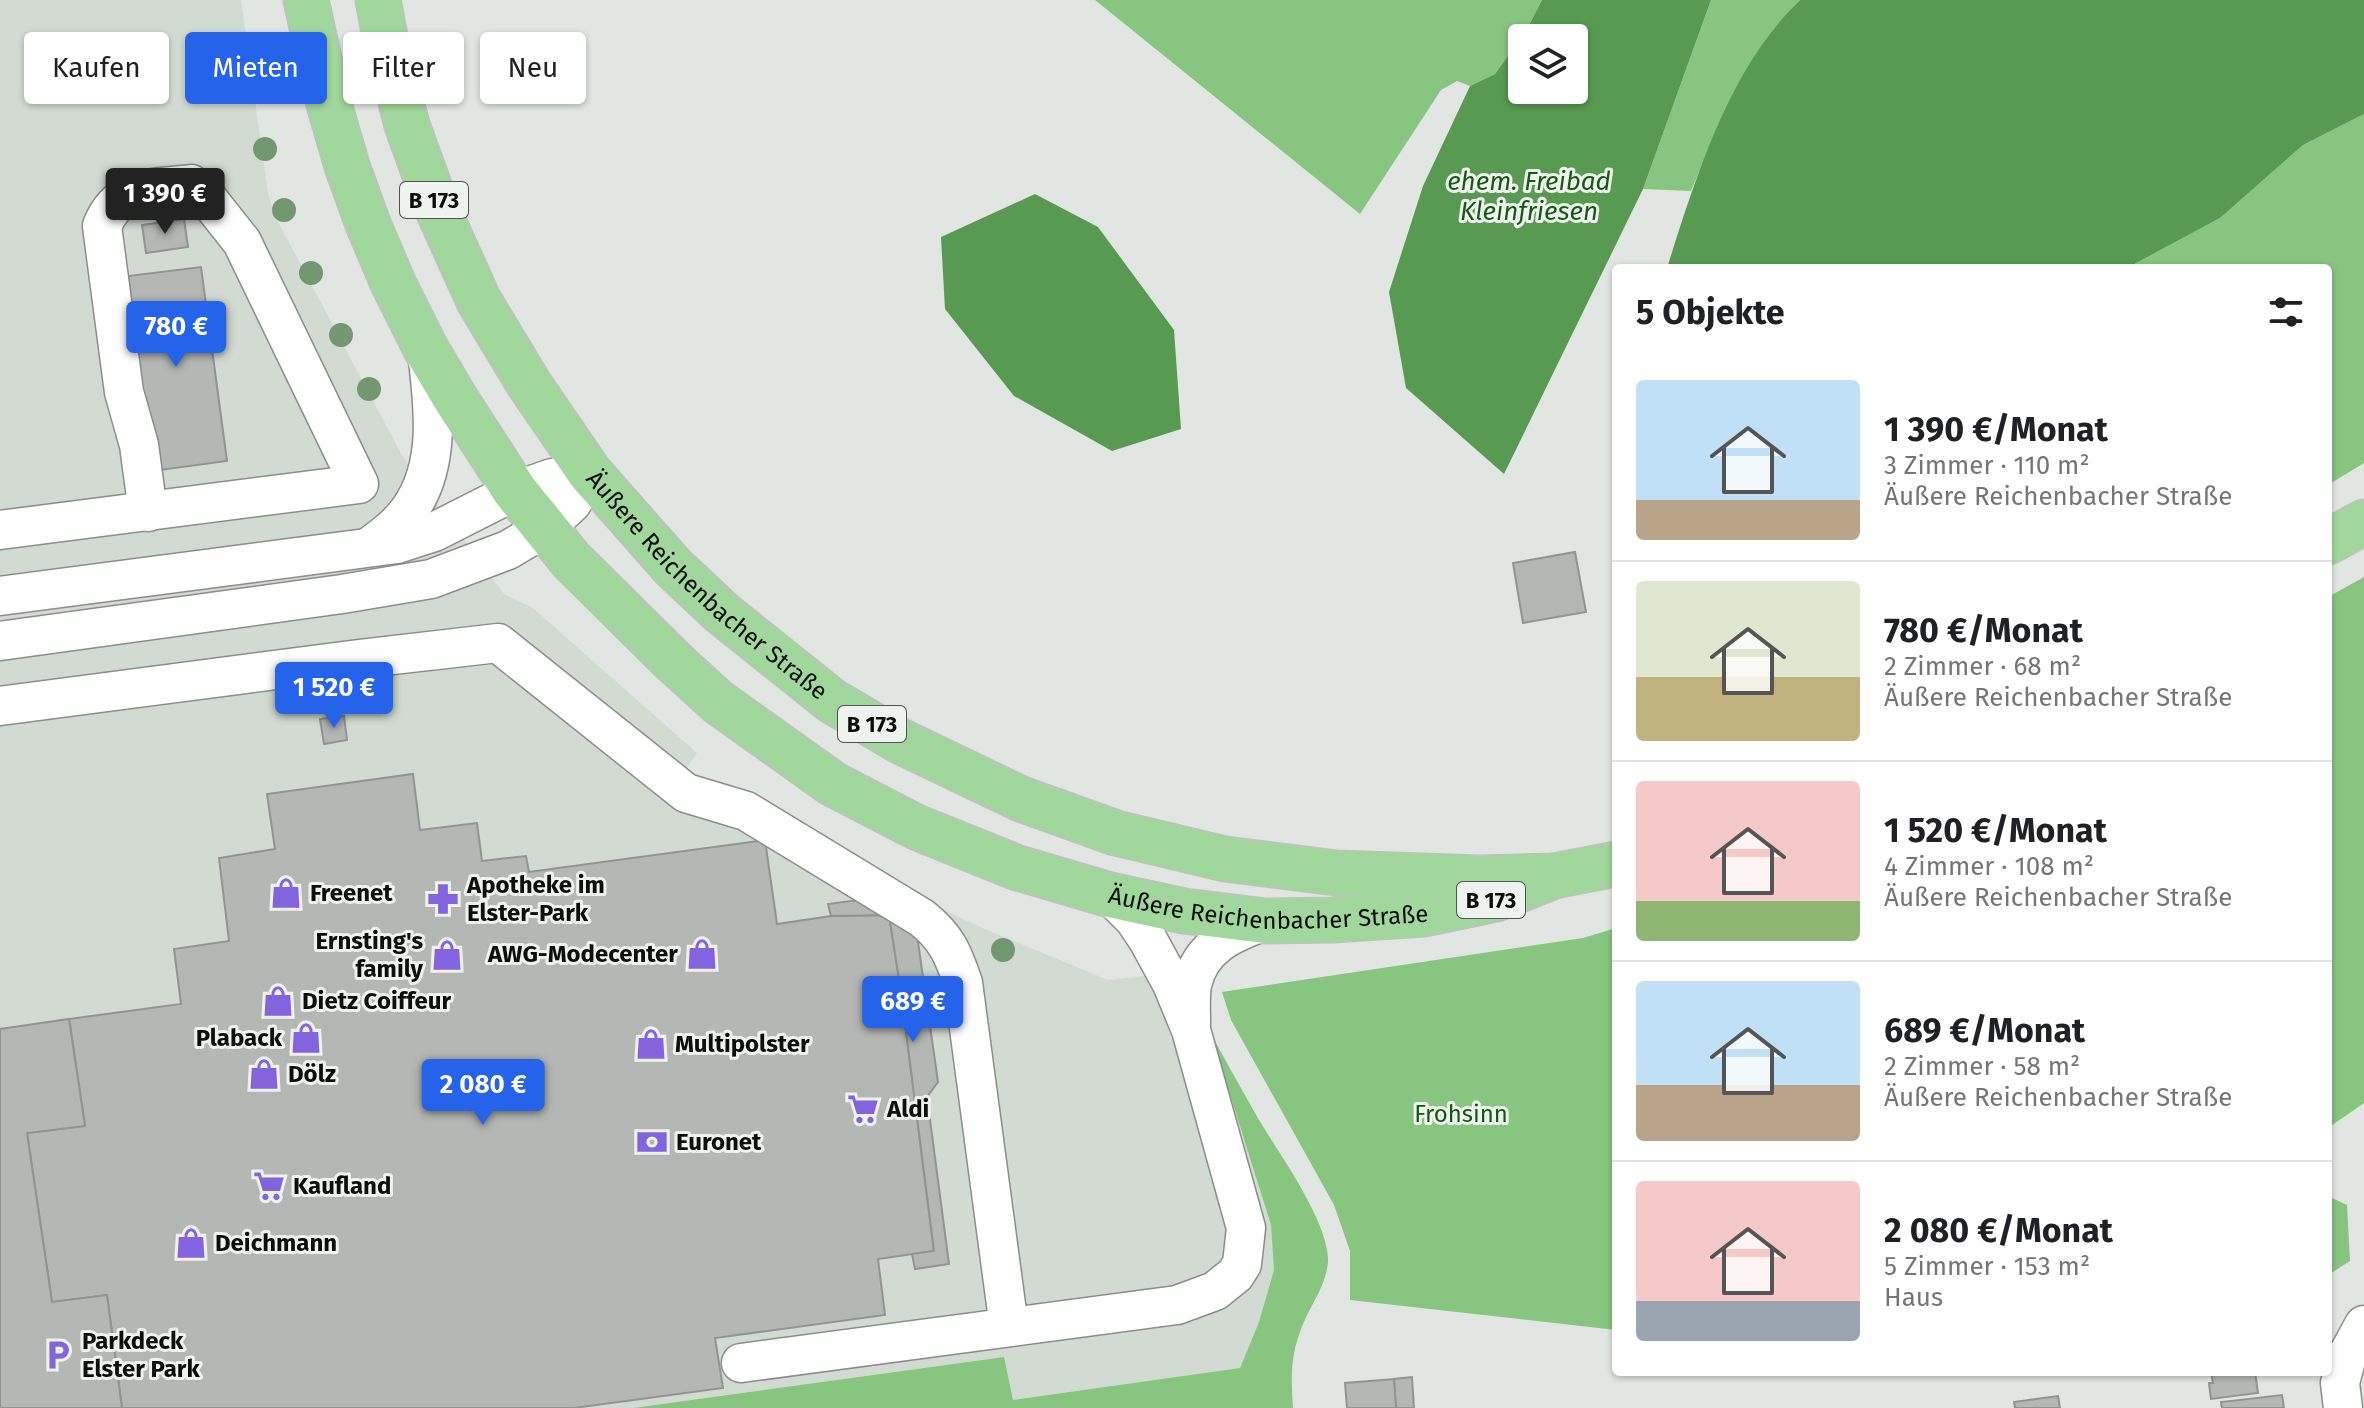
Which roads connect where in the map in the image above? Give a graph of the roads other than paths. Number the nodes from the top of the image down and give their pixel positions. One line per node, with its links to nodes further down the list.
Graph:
1 (306, 0): 3 (main road, B 173)
2 (378, 0): 4 (main road, Äußere Reichenbacher Straße / B 173)
3 (426, 349): 5 (main road, Äußere Reichenbacher Straße / B 173); 11 (street)
4 (590, 473): 5 (street); 8 (street); 16 (main road, Äußere Reichenbacher Straße / B 173)
5 (515, 491): 8 (main road, Äußere Reichenbacher Straße / B 173); 11 (street)
6 (148, 512): 6 (street); 9 (street)
7 (2364, 522): 10 (main road)
8 (545, 528): 13 (street); 17 (main road, Äußere Reichenbacher Straße / B 173)
9 (0, 530)
10 (2332, 540)
11 (368, 548): 12 (street)
12 (0, 596)
13 (0, 641)
14 (0, 706): 21 (street)
15 (1612, 865): 16 (main road, Äußere Reichenbacher Straße / B 173)
16 (1554, 876): 18 (main road, Äußere Reichenbacher Straße / B 173)
17 (1110, 895): 18 (main road, Äußere Reichenbacher Straße / B 173); 19 (street)
18 (1265, 921): 19 (street)
19 (1191, 1030): 21 (street)
20 (2364, 1325): 23 (street)
21 (1009, 1327): 22 (street)
22 (741, 1363)
23 (2342, 1395)

